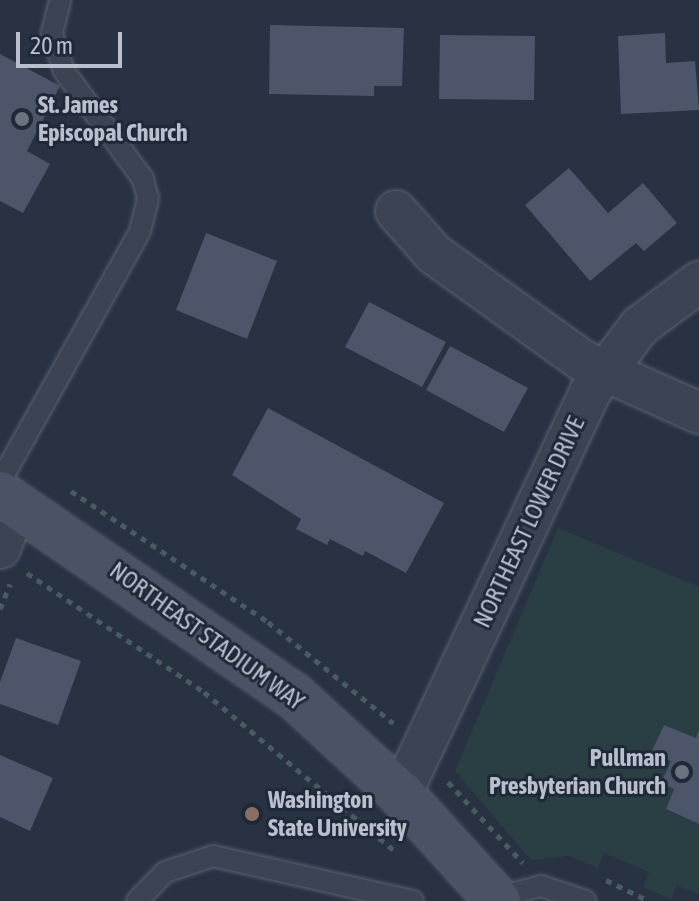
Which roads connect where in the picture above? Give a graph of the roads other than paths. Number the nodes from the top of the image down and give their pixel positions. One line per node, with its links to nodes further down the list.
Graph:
1 (60, 0): 6 (lane)
2 (396, 211): 4 (street)
3 (699, 282): 4 (street, NORTHEAST LOWER DRIVE)
4 (606, 370): 5 (street); 8 (street, NORTHEAST LOWER DRIVE)
5 (699, 413)
6 (6, 493): 7 (street); 8 (main road, NORTHEAST STADIUM WAY)
7 (10, 558)
8 (401, 794): 9 (main road, NORTHEAST STADIUM WAY)
9 (493, 900): 12 (lane)
10 (137, 901): 11 (lane)
11 (413, 901)
12 (586, 901)

